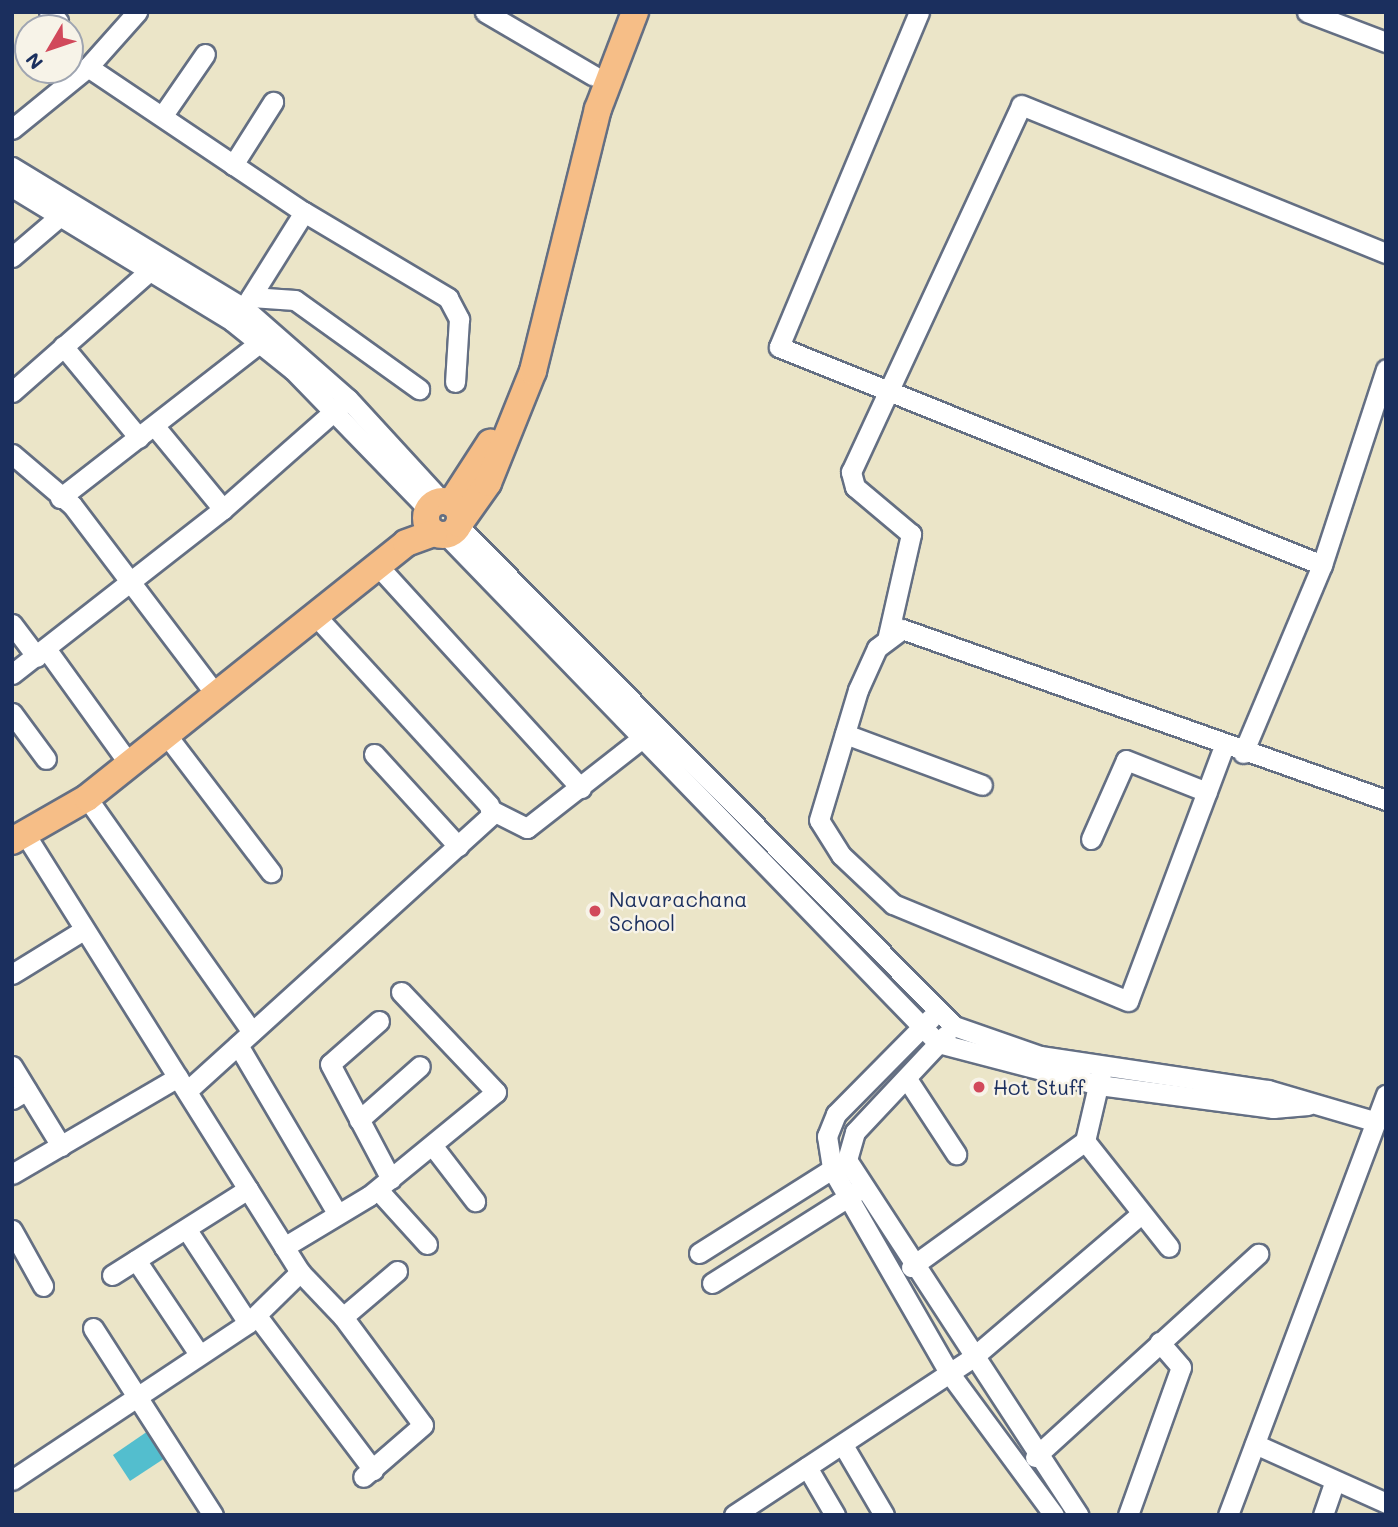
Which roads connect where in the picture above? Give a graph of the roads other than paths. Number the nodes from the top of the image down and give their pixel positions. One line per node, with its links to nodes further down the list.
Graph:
1 (137, 12): 9 (street)
2 (485, 12): 10 (street)
3 (620, 12): 10 (main road)
4 (635, 12): 10 (main road)
5 (919, 12): 28 (street)
6 (1307, 12): 7 (street)
7 (1386, 42)
8 (205, 54): 12 (street)
9 (88, 67): 12 (street); 13 (street)
10 (601, 72): 36 (main road)
11 (273, 102): 14 (street)
12 (163, 115): 14 (street)
13 (12, 129)
14 (233, 165): 18 (street)
15 (12, 167): 17 (street)
16 (12, 187): 17 (street)
17 (65, 211): 20 (street); 21 (street); 22 (street)
18 (304, 212): 22 (street); 26 (street)
19 (1386, 253): 28 (street)
20 (12, 257)
21 (148, 272): 22 (street); 24 (street)
22 (243, 309): 23 (street); 27 (street); 30 (street)
23 (259, 343): 30 (street); 31 (street)
24 (63, 346): 29 (street); 32 (street)
25 (1386, 369): 37 (street)
26 (455, 382)
27 (419, 389)
28 (887, 391): 37 (street); 42 (street)
29 (12, 392)
30 (340, 405): 35 (street); 36 (street)
31 (157, 429): 32 (street); 35 (street)
32 (139, 438): 34 (street)
33 (12, 454): 34 (street)
34 (60, 498): 39 (street)
35 (223, 509): 39 (street)
36 (443, 518): 38 (main road); 49 (street); 58 (street)
37 (1322, 565): 51 (street)
38 (378, 566): 40 (main road); 56 (street)
39 (132, 583): 43 (street); 45 (street)
40 (317, 617): 45 (main road); 61 (street)
41 (12, 624): 43 (street)
42 (887, 640): 47 (street); 50 (street)
43 (42, 653): 44 (street); 54 (street)
44 (12, 674)
45 (217, 696): 48 (main road)
46 (12, 713): 53 (street)
47 (845, 734): 55 (street); 57 (street)
48 (168, 737): 54 (main road); 65 (street)
49 (641, 740): 56 (street); 58 (street)
50 (1224, 746): 51 (street); 57 (street)
51 (1243, 753): 60 (street)
52 (374, 754): 64 (street)
53 (46, 759)
54 (130, 765): 59 (main road)
55 (982, 785)
56 (581, 788): 61 (street)
57 (1207, 792): 63 (street)
58 (710, 797): 69 (street); 72 (street)
59 (87, 798): 62 (main road); 73 (street)
60 (1386, 800)
61 (491, 810): 64 (street)
62 (19, 838): 66 (street)
63 (1091, 839)
64 (458, 846): 73 (street)
65 (271, 872)
66 (82, 931): 67 (street); 79 (street)
67 (12, 974)
68 (401, 992): 87 (street)
69 (936, 1011): 71 (street); 72 (street)
70 (379, 1021): 84 (street)
71 (954, 1026): 74 (street); 75 (street)
72 (922, 1028): 74 (street); 90 (street)
73 (245, 1039): 79 (street); 96 (street)
74 (938, 1043): 78 (street); 80 (street)
75 (1103, 1065): 80 (street); 83 (street)
76 (12, 1066): 81 (street)
77 (420, 1066): 84 (street)
78 (906, 1079): 89 (street); 90 (street)
79 (182, 1084): 88 (street); 93 (street)
80 (1099, 1085): 83 (street); 86 (street)
81 (20, 1094): 88 (street)
82 (1385, 1096): 85 (street)
83 (1323, 1104): 85 (street)
84 (359, 1120): 92 (street)
85 (1373, 1121): 120 (street)
86 (1085, 1141): 97 (street); 106 (street)
87 (432, 1145): 92 (street); 95 (street)
88 (61, 1146): 91 (street)
89 (956, 1154)
90 (839, 1164): 94 (street); 103 (street)
91 (12, 1174)
92 (385, 1184): 96 (street); 100 (street)
93 (248, 1189): 99 (street); 101 (street)
94 (854, 1193): 106 (street); 110 (street); 118 (street)
95 (475, 1200)
96 (337, 1213): 101 (street)
97 (1142, 1214): 102 (street); 117 (street)
98 (12, 1230): 111 (street)
99 (187, 1230): 105 (street); 113 (street)
100 (427, 1244)
101 (284, 1247): 108 (street)
102 (1169, 1247)
103 (699, 1253)
104 (1258, 1254): 115 (street)
105 (136, 1260): 109 (street); 116 (street)
106 (911, 1267): 117 (street)
107 (397, 1271): 112 (street)
108 (300, 1272): 112 (street); 113 (street)
109 (112, 1275)
110 (712, 1283)
111 (43, 1286)
112 (343, 1317): 113 (street)
113 (252, 1319): 116 (street)
114 (93, 1328): 119 (street)
115 (1159, 1342): 122 (street); 133 (street)
116 (198, 1354): 119 (street)
117 (971, 1359): 118 (street); 122 (street)
118 (950, 1374): 121 (street); 131 (street)
119 (136, 1394): 124 (street); 128 (street)
120 (1255, 1444): 125 (street); 134 (street)
121 (843, 1445): 123 (street); 130 (street)
122 (1035, 1457): 132 (street)
123 (807, 1467): 127 (street); 129 (street)
124 (14, 1476)
125 (1334, 1483): 126 (street); 135 (street)
126 (1386, 1503)
127 (742, 1512)
128 (212, 1515)
129 (835, 1515)
130 (884, 1515)
131 (1054, 1515)
132 (1078, 1515)
133 (1128, 1515)
134 (1228, 1515)
135 (1323, 1515)

